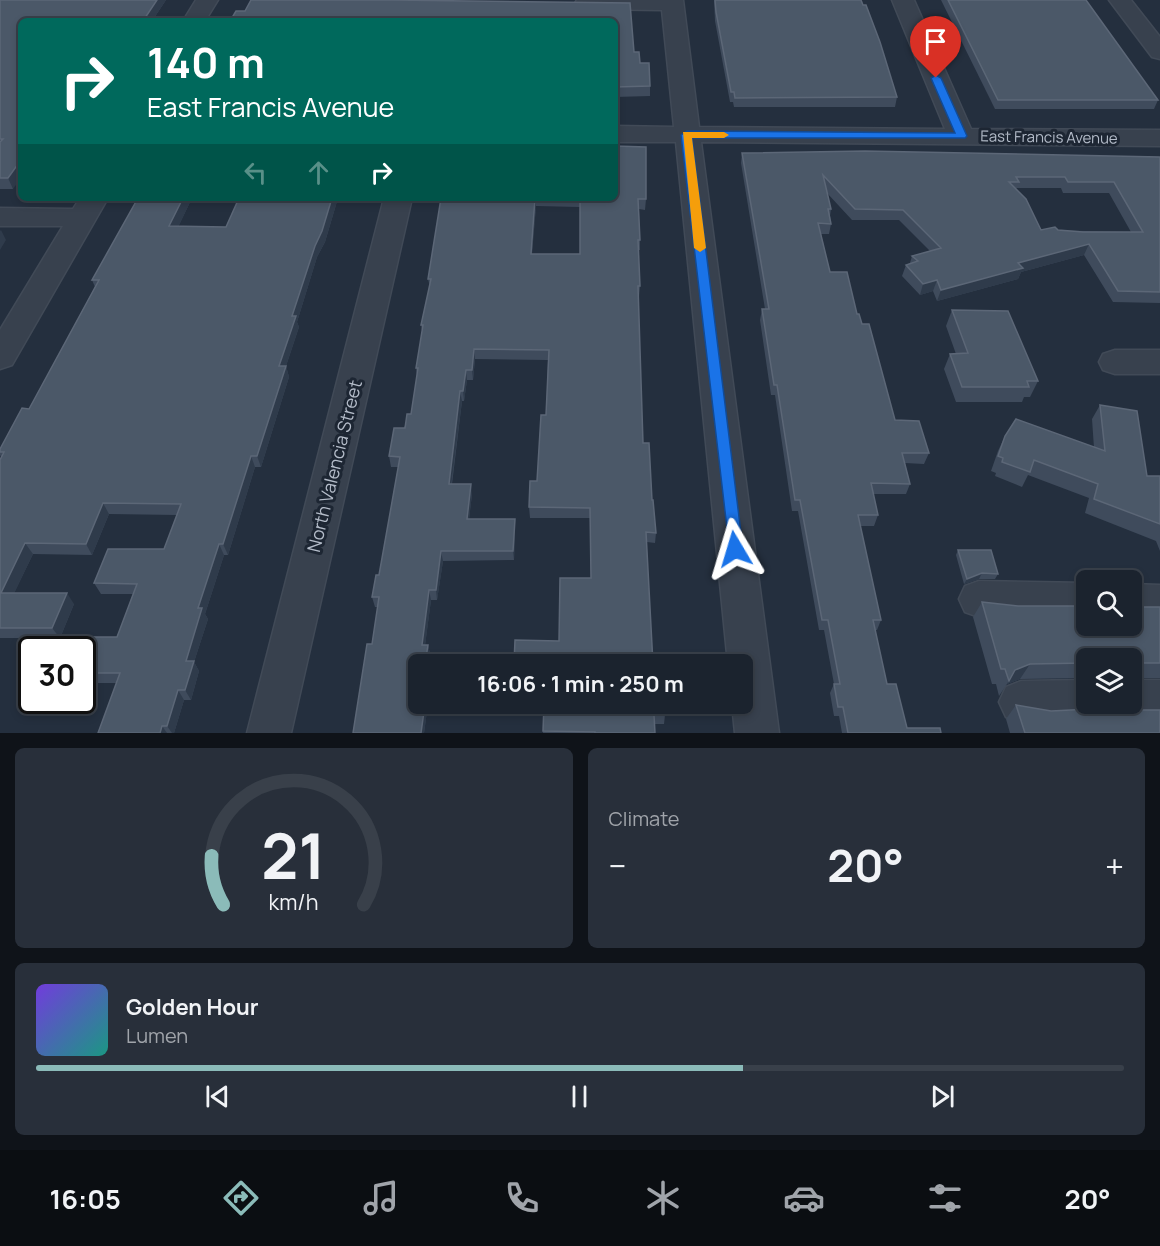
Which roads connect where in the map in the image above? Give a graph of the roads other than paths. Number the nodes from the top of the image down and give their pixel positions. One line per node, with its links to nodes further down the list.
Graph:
1 (207, 0): 6 (street)
2 (903, 0): 10 (street)
3 (1120, 0): 7 (street)
4 (672, 2): 5 (street); 9 (street)
5 (566, 3)
6 (196, 18)
7 (1160, 52)
8 (618, 134): 9 (street, East Francis Avenue)
9 (687, 135): 10 (street, East Francis Avenue); 27 (street)
10 (962, 136): 11 (street, East Francis Avenue)
11 (1160, 138)
12 (397, 201): 26 (street, North Valencia Street)
13 (89, 208): 14 (street); 15 (street)
14 (0, 217)
15 (0, 357)
16 (1115, 362): 17 (street)
17 (1160, 362)
18 (978, 599): 19 (street)
19 (1076, 601)
20 (1142, 602): 21 (street)
21 (1160, 603)
22 (1076, 701): 25 (street)
23 (1142, 701): 24 (street)
24 (1160, 701)
25 (1021, 702)
26 (269, 733)
27 (757, 733)

